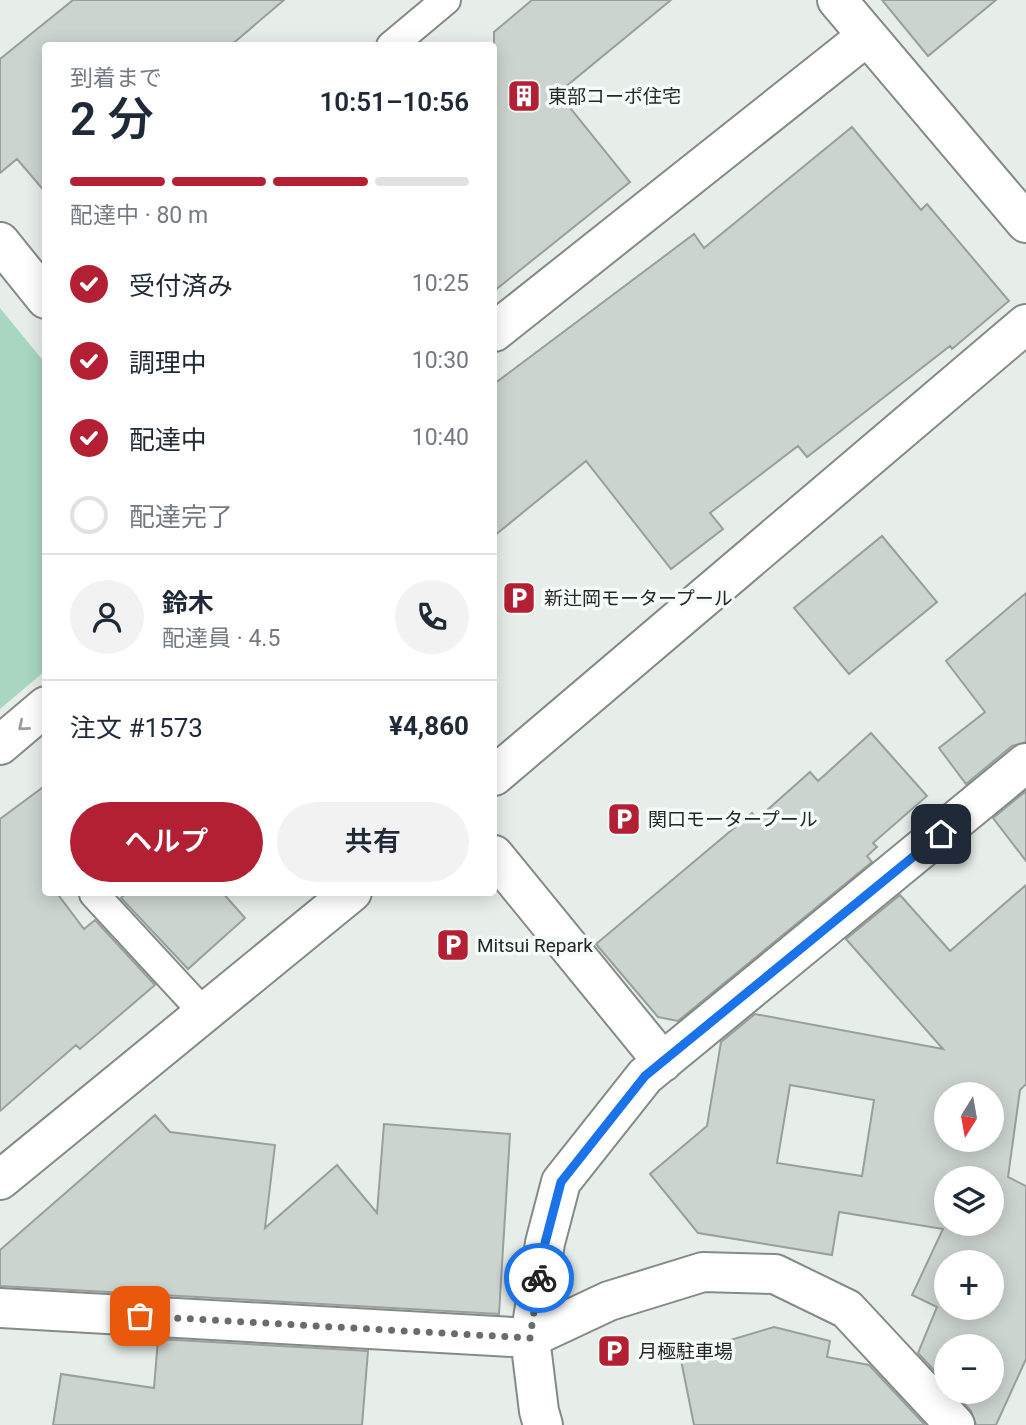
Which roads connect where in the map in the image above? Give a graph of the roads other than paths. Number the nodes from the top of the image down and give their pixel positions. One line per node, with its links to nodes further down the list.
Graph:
1 (446, 0): 4 (lane)
2 (837, 0): 3 (street)
3 (867, 36): 5 (street); 9 (street)
4 (396, 42)
5 (1026, 223)
6 (0, 242): 7 (street)
7 (42, 294)
8 (1026, 324): 13 (street)
9 (497, 330)
10 (42, 709): 11 (street, one-way to 11)
11 (0, 745)
12 (1026, 763): 18 (street)
13 (497, 773)
14 (497, 859): 18 (street)
15 (96, 896): 17 (lane)
16 (347, 896): 17 (street)
17 (204, 1013): 19 (street)
18 (663, 1062): 21 (street)
19 (0, 1180)
20 (0, 1308): 21 (street)
21 (530, 1338): 22 (street); 23 (street)
22 (543, 1425)
23 (955, 1425)

